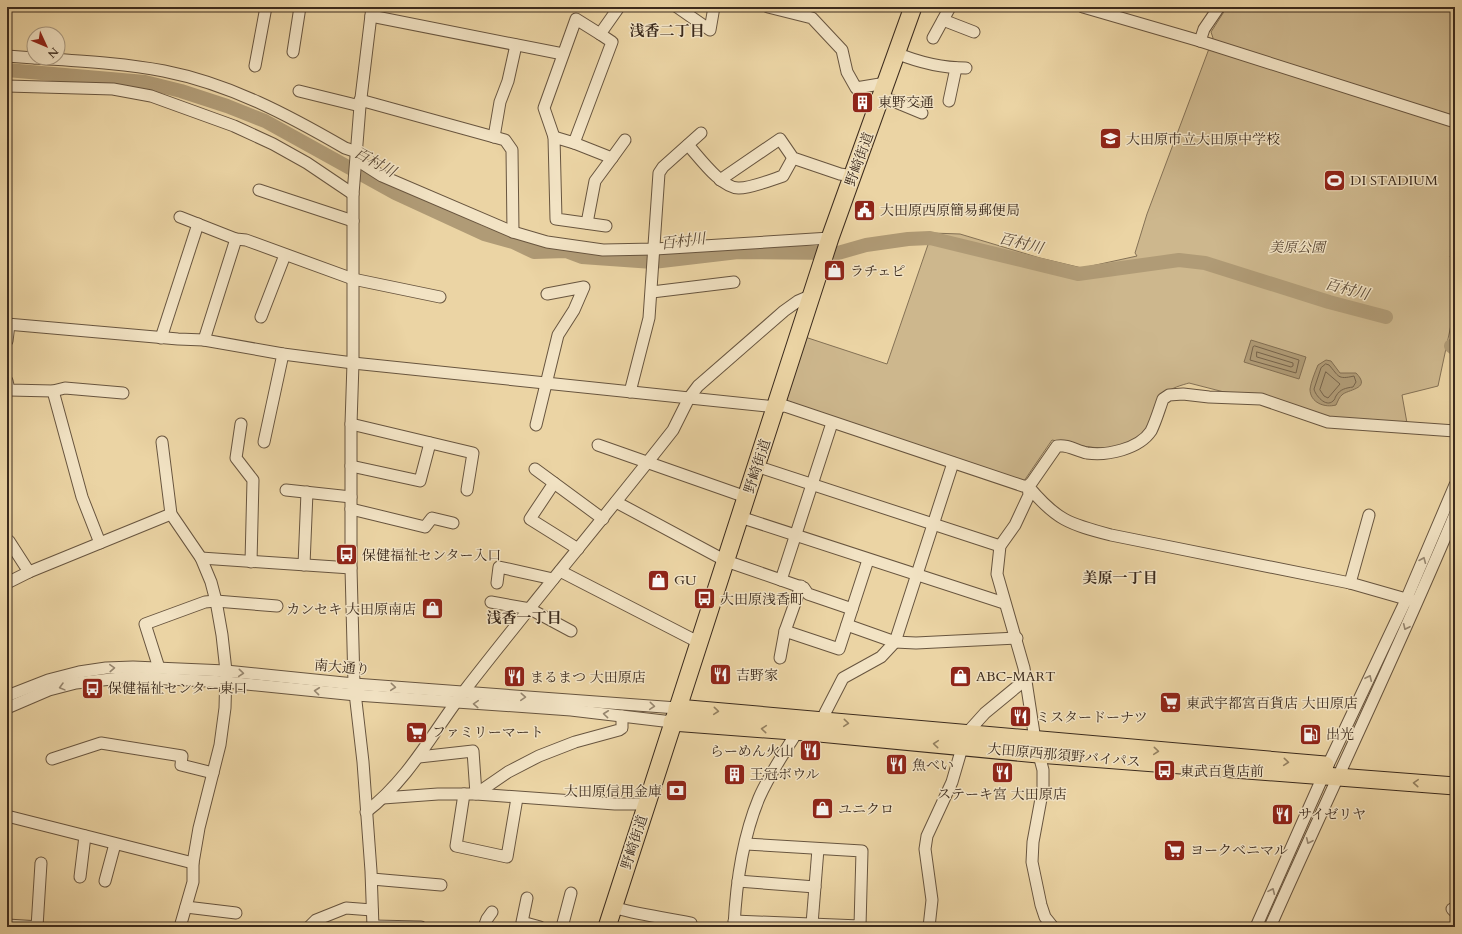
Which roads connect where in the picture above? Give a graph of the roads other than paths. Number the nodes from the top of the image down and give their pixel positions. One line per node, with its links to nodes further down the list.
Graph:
1 (266, 7): 24 (street)
2 (300, 7): 18 (street)
3 (619, 7): 14 (street)
4 (677, 7): 5 (street)
5 (714, 7)
6 (768, 7): 26 (street)
7 (913, 7): 19 (highway, 野崎街道)
8 (950, 7): 12 (street)
9 (1083, 7): 16 (street)
10 (1219, 7): 16 (street)
11 (369, 10): 17 (street); 29 (street)
12 (943, 20): 13 (street); 15 (street)
13 (974, 32)
14 (600, 34): 20 (street); 36 (street)
15 (933, 38)
16 (1200, 41): 31 (street)
17 (516, 45): 20 (street); 33 (street)
18 (293, 52)
19 (896, 53): 26 (highway, 野崎街道); 28 (street)
20 (563, 54): 34 (street)
21 (7, 56): 22 (street)
22 (26, 57)
23 (66, 61): 40 (street)
24 (255, 66)
25 (7, 86): 44 (street)
26 (884, 89): 30 (street); 41 (highway, 野崎街道)
27 (299, 91): 29 (street)
28 (949, 101)
29 (360, 103): 33 (street); 40 (street)
30 (922, 113)
31 (1455, 122)
32 (701, 134): 37 (street)
33 (494, 137): 50 (street)
34 (554, 137): 36 (street); 47 (street)
35 (625, 140): 38 (street)
36 (574, 143): 38 (street)
37 (688, 145): 42 (street); 53 (street)
38 (612, 158): 47 (street)
39 (793, 158): 41 (street); 42 (street); 42 (street)
40 (357, 159): 44 (street); 50 (street)
41 (853, 176): 52 (highway, 野崎街道)
42 (720, 180)
43 (259, 190): 46 (street)
44 (354, 190): 46 (street)
45 (180, 217): 48 (street)
46 (353, 221): 55 (street)
47 (587, 223): 49 (street)
48 (198, 224): 51 (street); 63 (street)
49 (606, 226)
50 (513, 232): 53 (street)
51 (236, 239): 54 (street); 64 (street)
52 (829, 242): 53 (street); 59 (highway, 野崎街道)
53 (654, 249): 57 (street)
54 (285, 254): 55 (street); 61 (street)
55 (353, 279): 60 (street); 67 (street)
56 (734, 282): 57 (street)
57 (652, 292): 71 (street)
58 (547, 294): 69 (street)
59 (812, 295): 73 (street); 74 (highway, 野崎街道)
60 (440, 297)
61 (261, 317)
62 (8, 324): 63 (street); 65 (street)
63 (161, 338): 64 (street)
64 (204, 340): 66 (street)
65 (7, 341)
66 (283, 354): 67 (street); 81 (street)
67 (353, 363): 69 (street); 77 (street)
68 (7, 381): 70 (street)
69 (546, 384): 71 (street); 78 (street)
70 (53, 391): 72 (street); 110 (street)
71 (630, 392): 73 (street)
72 (123, 393)
73 (689, 398): 74 (street); 84 (street)
74 (776, 407): 75 (street); 87 (highway, 野崎街道)
75 (832, 423): 85 (street); 90 (street)
76 (241, 424): 116 (street)
77 (351, 424): 82 (street); 86 (street)
78 (536, 425)
79 (1455, 431): 92 (street)
80 (162, 442): 100 (street)
81 (264, 442)
82 (430, 442): 86 (street); 94 (street)
83 (598, 445): 84 (street)
84 (648, 462): 97 (street); 98 (street)
85 (953, 463): 92 (street); 106 (street)
86 (351, 466): 96 (street)
87 (756, 466): 90 (street); 97 (highway, 野崎街道)
88 (535, 469): 89 (street)
89 (554, 483): 104 (street); 112 (street)
90 (812, 484): 106 (street); 107 (street)
91 (1455, 485): 127 (street, one-way to 91)
92 (1028, 486): 111 (street); 125 (street)
93 (286, 490): 95 (street)
94 (467, 490)
95 (307, 492): 96 (street); 117 (street)
96 (351, 497): 99 (street)
97 (746, 497): 103 (highway, 野崎街道)
98 (616, 502): 104 (street); 115 (street)
99 (351, 509): 105 (street); 118 (street)
100 (171, 514): 110 (street); 113 (street)
101 (1455, 514): 108 (street)
102 (1369, 515): 125 (street)
103 (740, 517): 107 (street); 115 (highway, 野崎街道)
104 (603, 519): 112 (street)
105 (453, 523)
106 (934, 524): 111 (street); 121 (street)
107 (795, 535): 114 (street); 122 (street)
108 (1450, 538): 130 (street)
109 (9, 541): 119 (street)
110 (100, 543): 119 (street)
111 (1000, 546): 131 (street)
112 (578, 549): 120 (street)
113 (201, 558): 116 (street); 128 (street)
114 (868, 560): 121 (street); 134 (street)
115 (726, 561): 122 (street); 139 (highway, 野崎街道)
116 (251, 562): 117 (street)
117 (304, 565): 118 (street)
118 (351, 568): 145 (street)
119 (29, 572): 123 (street)
120 (556, 575): 124 (street); 133 (street); 139 (street)
121 (917, 575): 131 (street); 140 (street)
122 (781, 580): 126 (street)
123 (7, 583)
124 (497, 583)
125 (1350, 583): 127 (street)
126 (801, 586): 134 (street); 137 (street)
127 (1406, 600): 130 (street); 159 (street, one-way to 127)
128 (216, 601): 132 (street); 142 (street); 143 (street)
129 (491, 602): 133 (street)
130 (1418, 602): 159 (street, one-way to 159)
131 (1004, 603): 138 (street)
132 (276, 606)
133 (530, 609): 136 (street); 146 (street)
134 (852, 609): 135 (street)
135 (847, 625): 137 (street); 140 (street)
136 (571, 631)
137 (785, 631): 141 (street)
138 (1017, 638): 140 (street); 144 (street)
139 (698, 642): 151 (highway, 野崎街道)
140 (895, 642): 153 (street)
141 (780, 658)
142 (159, 668): 143 (street, 南大通り); 148 (street, 南大通り, one-way to 142)
143 (226, 677): 145 (street, 南大通り, one-way to 145); 147 (street, 南大通り, one-way to 143); 150 (street, 南大通り, one-way to 150); 160 (street)
144 (1025, 680): 155 (street); 156 (street)
145 (354, 684): 146 (street, 南大通り, one-way to 146); 147 (street)
146 (464, 692): 149 (street); 151 (street, 南大通り, one-way to 151)
147 (356, 695): 149 (street, 南大通り); 168 (street)
148 (7, 696)
149 (457, 703): 152 (street, 南大通り, one-way to 149); 157 (street)
150 (7, 708)
151 (675, 715): 152 (street, 南大通り); 153 (highway, 大田原西那須野バイパス, one-way to 153); 154 (highway, 大田原西那須野バイパス, one-way to 151); 167 (highway, 野崎街道)
152 (622, 716): 164 (street)
153 (824, 722): 155 (highway, 大田原西那須野バイパス, one-way to 155)
154 (797, 732): 155 (highway, 大田原西那須野バイパス, one-way to 154); 172 (street)
155 (965, 740): 156 (highway, 大田原西那須野バイパス); 203 (street)
156 (1036, 747): 159 (highway, 大田原西那須野バイパス); 204 (street)
157 (419, 757): 164 (street); 165 (street)
158 (52, 759): 160 (street)
159 (1332, 771): 161 (highway, 大田原西那須野バイパス); 162 (highway, 大田原西那須野バイパス, one-way to 159); 205 (street, one-way to 159); 206 (street, one-way to 206)
160 (213, 773): 175 (street)
161 (1455, 775)
162 (1455, 786)
163 (464, 794): 164 (street); 165 (street); 166 (street)
164 (476, 794): 166 (street)
165 (383, 798): 168 (street)
166 (517, 798): 167 (street)
167 (646, 804): 185 (highway, 野崎街道)
168 (366, 812): 177 (street)
169 (7, 816): 170 (street)
170 (85, 836): 171 (street); 176 (street)
171 (115, 844): 175 (street); 178 (street)
172 (746, 844): 173 (street); 179 (street)
173 (818, 849): 181 (street); 191 (street)
174 (41, 863): 193 (street)
175 (193, 863): 184 (street)
176 (80, 876)
177 (372, 879): 180 (street); 186 (street)
178 (105, 881)
179 (738, 881): 181 (street); 190 (street)
180 (442, 885)
181 (815, 887): 191 (street)
182 (571, 893): 201 (street)
183 (527, 898): 200 (street)
184 (186, 907): 188 (street); 195 (street)
185 (613, 907): 189 (street); 202 (highway, 野崎街道)
186 (372, 910): 196 (street); 197 (street)
187 (492, 912): 199 (street)
188 (236, 913)
189 (691, 923)
190 (734, 924): 191 (street)
191 (812, 924)
192 (7, 925): 193 (street)
193 (37, 927): 194 (street)
194 (40, 927)
195 (180, 927)
196 (309, 927)
197 (373, 927): 198 (street)
198 (421, 927)
199 (484, 927)
200 (540, 927)
201 (562, 927)
202 (606, 927)
203 (929, 927)
204 (1053, 927)
205 (1256, 927)
206 (1270, 927)

